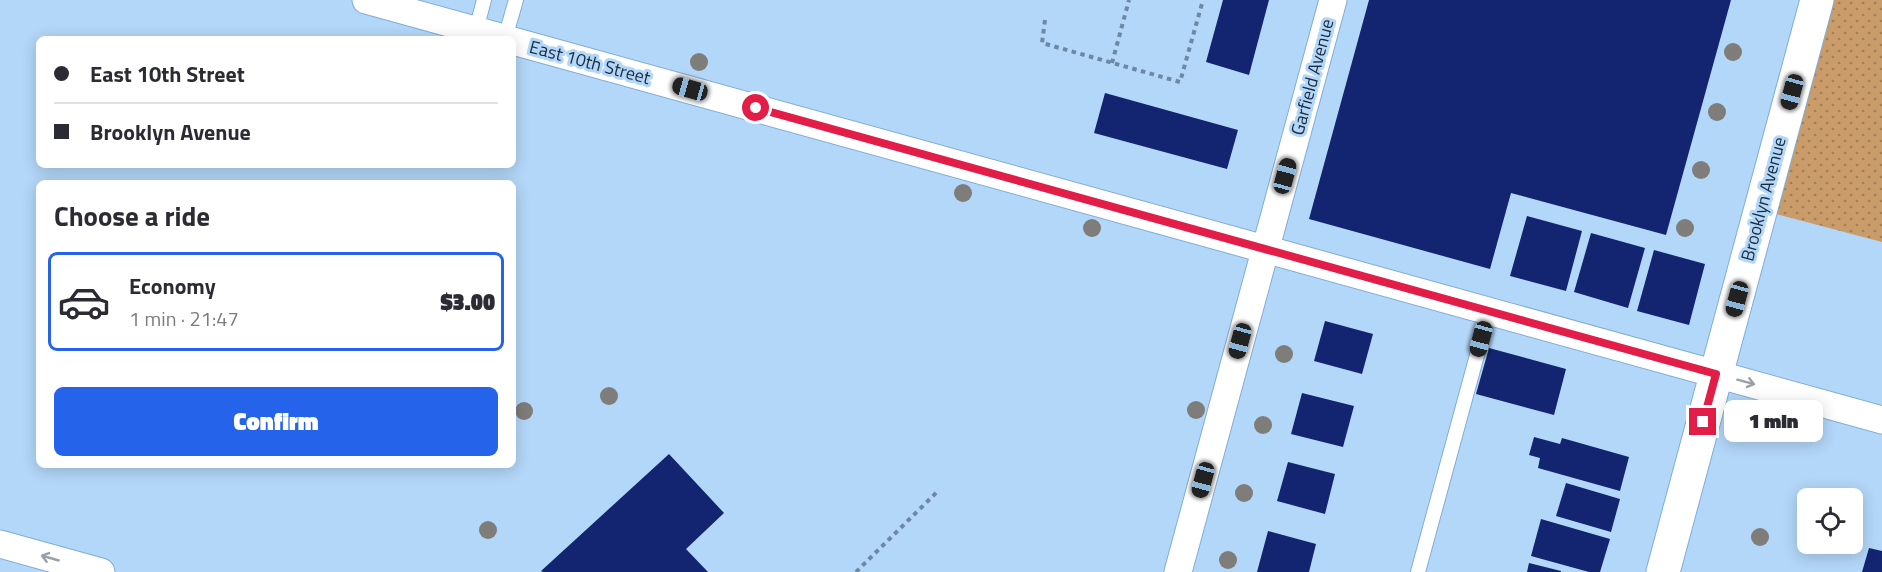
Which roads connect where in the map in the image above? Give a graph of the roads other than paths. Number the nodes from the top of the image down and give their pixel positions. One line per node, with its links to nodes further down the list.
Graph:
1 (366, 0): 6 (street, East 10th Street)
2 (484, 0): 6 (lane)
3 (516, 0): 8 (lane)
4 (1333, 0): 10 (street, Garfield Avenue)
5 (1817, 0): 12 (street, Brooklyn Avenue)
6 (476, 30): 7 (street, East 10th Street)
7 (496, 36)
8 (507, 36)
9 (516, 41): 10 (street, East 10th Street)
10 (1265, 248): 11 (street, East 10th Street); 16 (street, Garfield Avenue)
11 (1489, 311): 12 (street, East 10th Street); 17 (lane)
12 (1716, 374): 13 (street, East 10th Street, one-way to 13); 18 (street, Brooklyn Avenue)
13 (1882, 420)
14 (0, 544): 15 (street, one-way to 14)
15 (101, 572)
16 (1178, 572)
17 (1418, 572)
18 (1663, 572)

